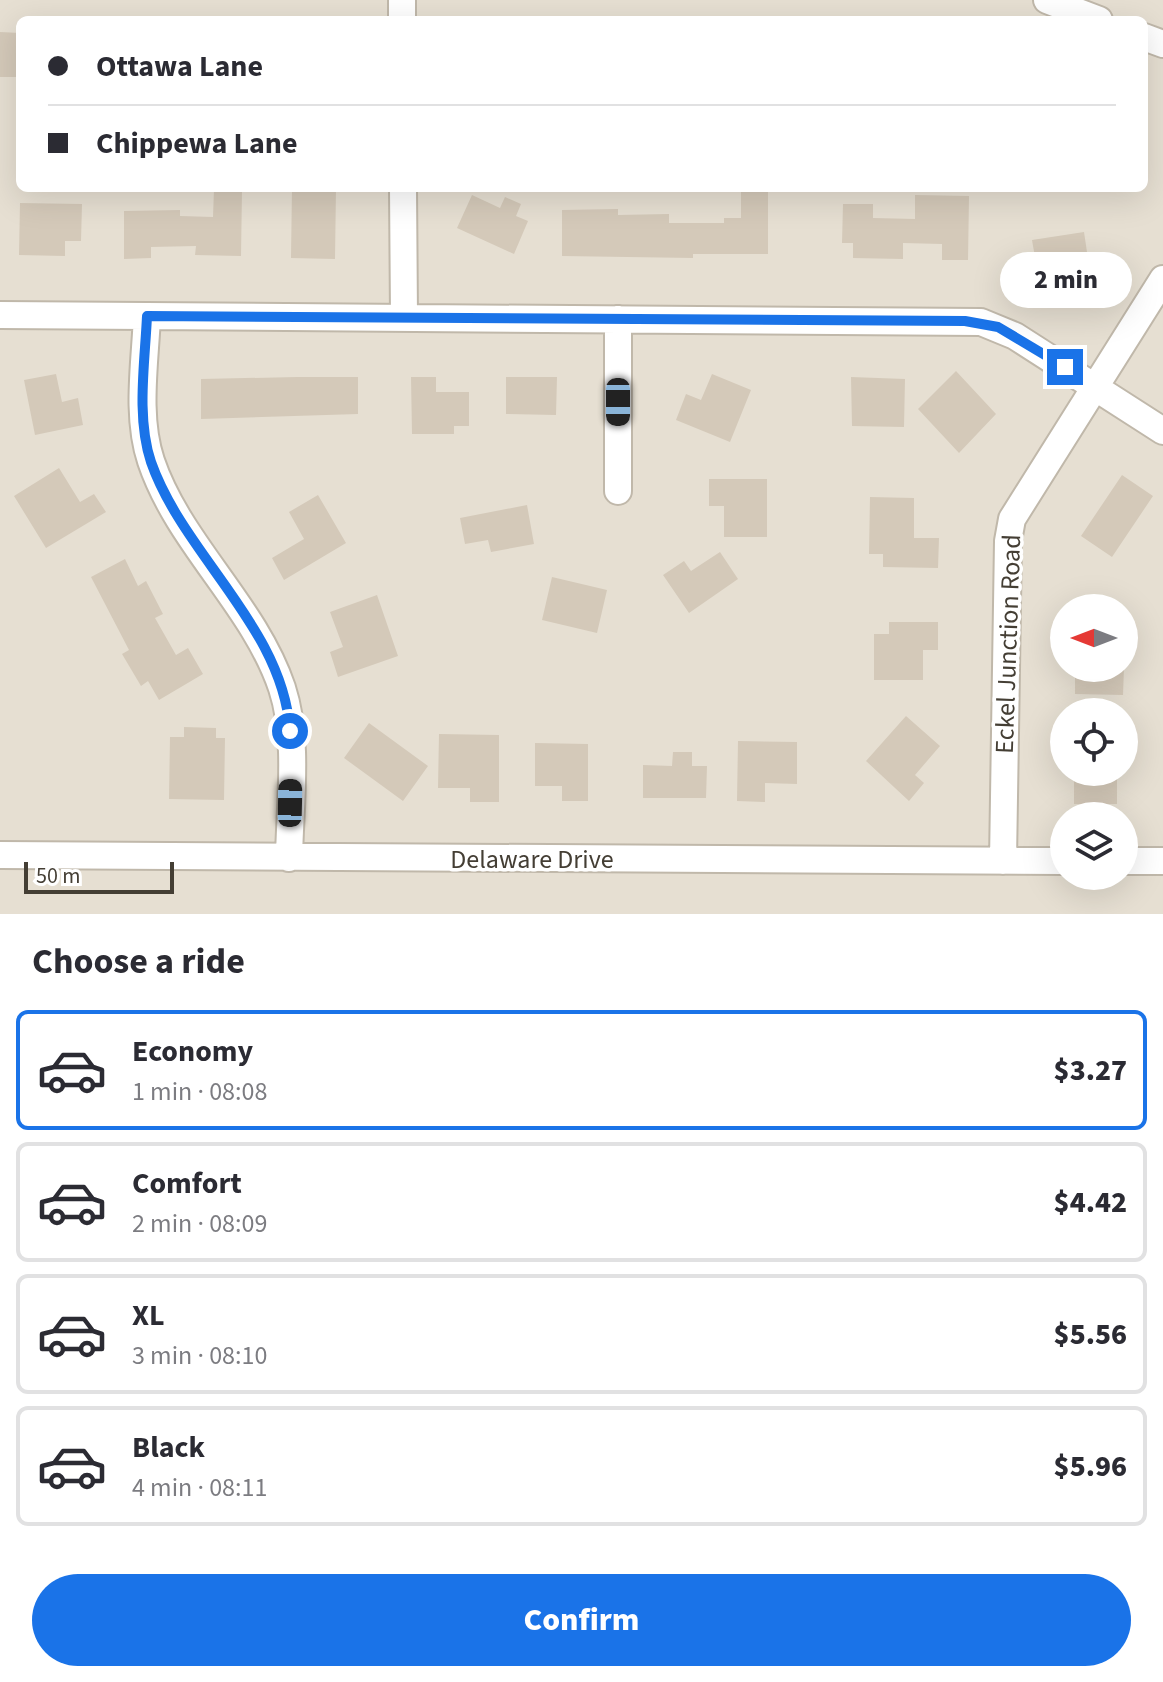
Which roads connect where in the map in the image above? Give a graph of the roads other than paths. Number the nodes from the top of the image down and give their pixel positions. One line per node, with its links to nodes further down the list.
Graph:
1 (1047, 0): 2 (street)
2 (1089, 16)
3 (403, 192): 7 (street)
4 (1163, 279): 9 (street, Eckel Junction Road)
5 (0, 315): 6 (street)
6 (147, 316): 7 (street); 13 (street)
7 (404, 316): 8 (street)
8 (618, 319): 9 (street); 11 (street)
9 (1094, 385): 10 (street); 14 (street, Eckel Junction Road)
10 (1163, 431)
11 (618, 491)
12 (0, 855): 13 (street, Delaware Drive)
13 (289, 858): 14 (street, Delaware Drive)
14 (1003, 861): 15 (street, Delaware Drive)
15 (1050, 861)
16 (1138, 861): 17 (street)
17 (1163, 861)

